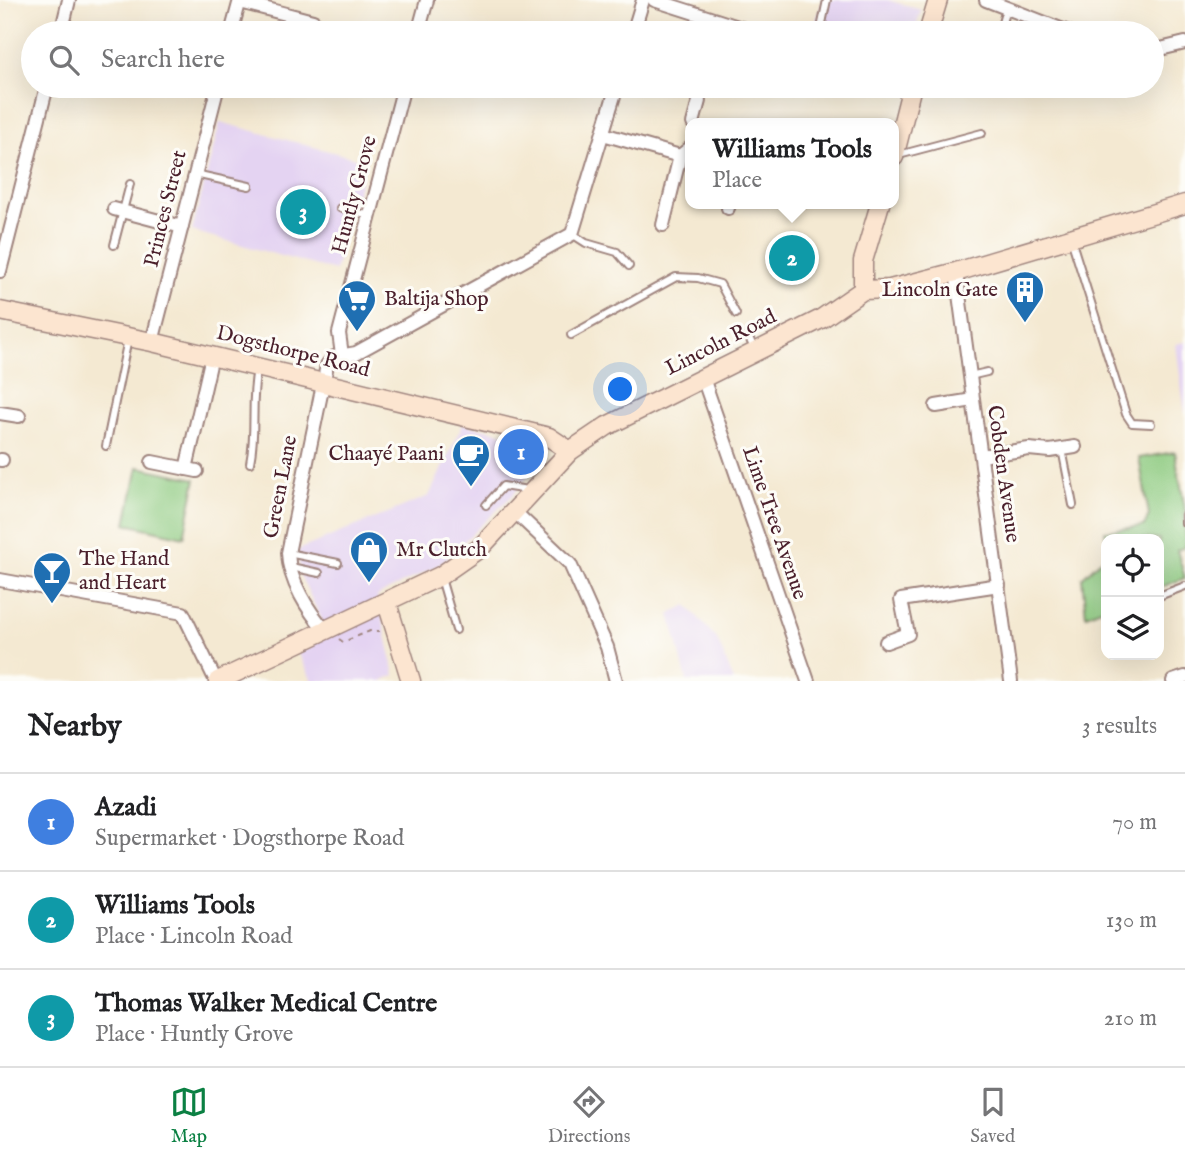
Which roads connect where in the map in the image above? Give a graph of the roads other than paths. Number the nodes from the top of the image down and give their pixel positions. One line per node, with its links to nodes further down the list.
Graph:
1 (69, 0): 10 (street)
2 (426, 0): 13 (street)
3 (643, 0): 14 (street)
4 (654, 0): 15 (street)
5 (827, 0): 16 (lane)
6 (938, 0): 17 (street)
7 (986, 0): 9 (street)
8 (240, 1): 11 (street); 12 (street)
9 (1007, 7): 18 (lane); 19 (street)
10 (64, 21)
11 (235, 21)
12 (313, 21)
13 (421, 21)
14 (637, 21)
15 (720, 21)
16 (823, 21)
17 (932, 21)
18 (1003, 21)
19 (1041, 21)
20 (1185, 43): 21 (street)
21 (1164, 48)
22 (44, 98): 48 (street)
23 (215, 98): 34 (street, Princes Street)
24 (401, 98): 41 (street, Huntly Grove)
25 (614, 98): 30 (street)
26 (909, 98): 31 (street)
27 (699, 101): 28 (street)
28 (694, 118)
29 (982, 133): 33 (lane)
30 (603, 134): 32 (street); 44 (street)
31 (899, 137)
32 (685, 152): 42 (street)
33 (899, 156)
34 (195, 173): 36 (lane); 43 (street, Princes Street)
35 (130, 184): 40 (lane)
36 (249, 186)
37 (1185, 204): 45 (street, Lincoln Road)
38 (340, 208): 41 (lane)
39 (879, 209): 50 (street)
40 (118, 210): 43 (street); 46 (lane)
41 (370, 216): 56 (street, Huntly Grove)
42 (663, 225)
43 (182, 227): 55 (street, Princes Street)
44 (572, 234): 47 (lane); 56 (street)
45 (1071, 237): 49 (street, Lincoln Road); 67 (lane)
46 (114, 245)
47 (629, 266)
48 (0, 271)
49 (956, 272): 50 (street, Lincoln Road); 60 (street, Cobden Avenue)
50 (863, 290): 61 (street, Lincoln Road)
51 (0, 311): 54 (street, Dogsthorpe Road)
52 (736, 314): 53 (lane)
53 (571, 335)
54 (128, 337): 55 (street, Dogsthorpe Road); 68 (lane)
55 (152, 342): 57 (street, Dogsthorpe Road)
56 (342, 355): 62 (street)
57 (212, 356): 58 (street, Dogsthorpe Road); 72 (street)
58 (257, 368): 62 (street, Dogsthorpe Road); 73 (lane)
59 (987, 372): 60 (lane)
60 (970, 376): 63 (street, Cobden Avenue)
61 (703, 377): 70 (street, Lincoln Road); 96 (street, Lime Tree Avenue)
62 (322, 383): 70 (street, Dogsthorpe Road); 80 (street, Green Lane)
63 (973, 400): 64 (street); 71 (street, Cobden Avenue)
64 (936, 406)
65 (0, 413): 66 (street)
66 (19, 415)
67 (1151, 424)
68 (106, 446)
69 (1069, 448): 71 (street); 76 (lane)
70 (570, 451): 74 (street, Lincoln Road)
71 (981, 456): 85 (street, Cobden Avenue)
72 (152, 462)
73 (250, 463)
74 (534, 491): 75 (lane); 77 (street, Lincoln Road)
75 (486, 505)
76 (1073, 506)
77 (514, 511): 83 (street, Lincoln Road); 95 (street)
78 (1185, 516): 79 (lane)
79 (1185, 523)
80 (288, 560): 81 (lane); 82 (lane); 90 (street, Green Lane)
81 (338, 563)
82 (320, 573)
83 (440, 576): 88 (street, Lincoln Road); 89 (lane)
84 (0, 580): 93 (street)
85 (999, 585): 91 (street); 97 (street, Cobden Avenue)
86 (1185, 586): 87 (lane)
87 (1164, 594)
88 (387, 603): 90 (street, Lincoln Road); 94 (street)
89 (456, 630)
90 (326, 631): 93 (street, Lincoln Road)
91 (886, 642)
92 (1185, 677): 98 (street)
93 (217, 681)
94 (411, 681)
95 (616, 681)
96 (808, 681)
97 (1011, 681)
98 (1173, 681)

